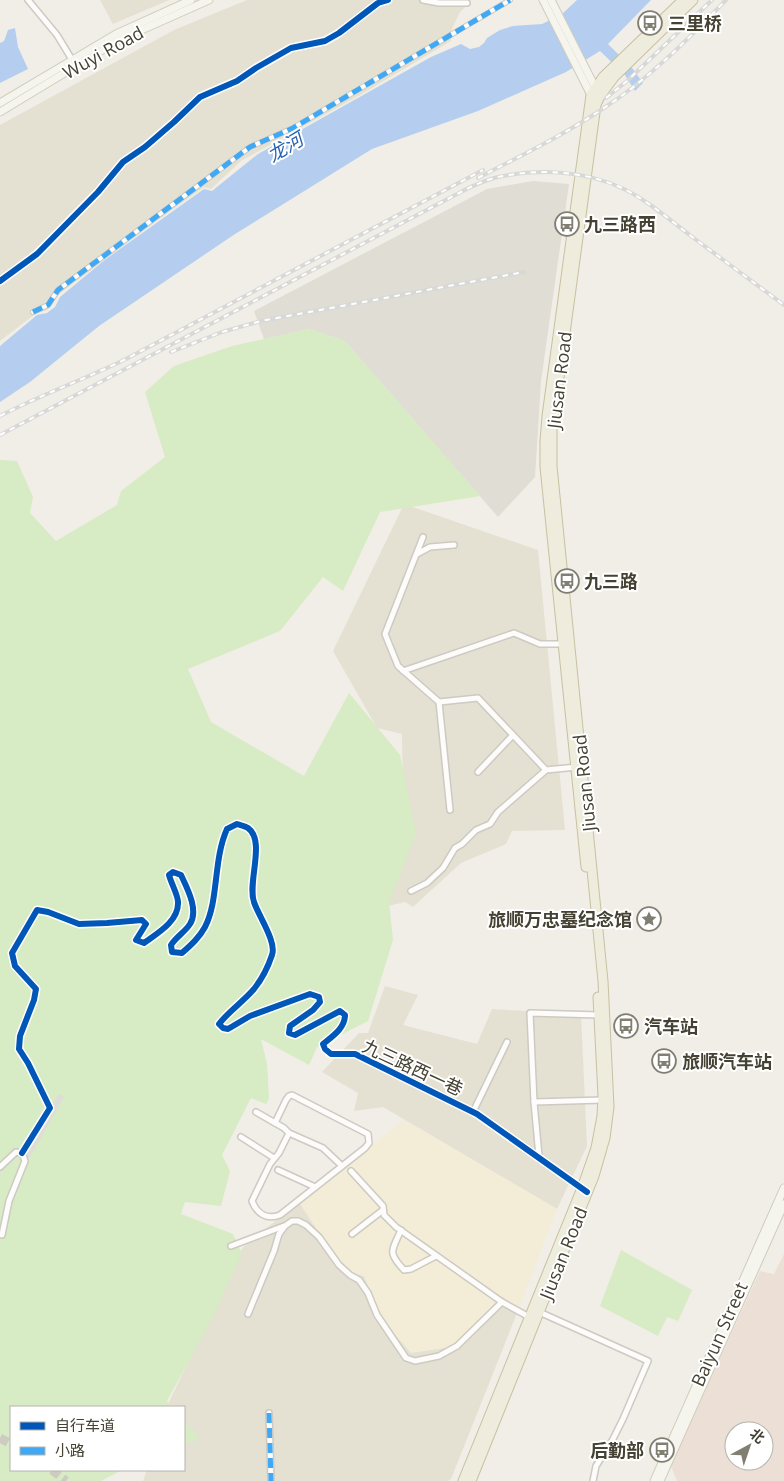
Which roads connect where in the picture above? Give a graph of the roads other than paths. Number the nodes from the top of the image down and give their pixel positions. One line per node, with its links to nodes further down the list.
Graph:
1 (28, 0): 14 (street)
2 (191, 0): 14 (main road, Wuyi Road)
3 (210, 0): 14 (main road, Wuyi Road)
4 (388, 0): 18 (street)
5 (423, 0): 11 (street)
6 (510, 0): 19 (street)
7 (543, 0): 12 (main road)
8 (551, 0): 12 (main road)
9 (683, 0): 13 (highway)
10 (693, 0): 13 (highway)
11 (467, 3)
12 (554, 14): 15 (main road)
13 (626, 60): 15 (highway)
14 (74, 62): 16 (main road, Wuyi Road); 17 (main road, Wuyi Road)
15 (596, 93): 23 (highway, Jiusan Road)
16 (0, 103)
17 (0, 112)
18 (0, 281)
19 (33, 312)
20 (423, 537): 22 (street)
21 (454, 545): 22 (street)
22 (416, 554): 24 (street)
23 (566, 644): 24 (street); 27 (highway, Jiusan Road)
24 (403, 671): 25 (street)
25 (439, 702): 26 (street); 30 (street)
26 (513, 735): 28 (street); 29 (street)
27 (579, 766): 28 (street); 32 (highway, Jiusan Road); 50 (highway, Jiusan Road)
28 (546, 770): 31 (street)
29 (478, 772)
30 (450, 810)
31 (411, 891)
32 (599, 1015): 34 (highway, Jiusan Road); 35 (street)
33 (506, 1042): 37 (street)
34 (603, 1100): 35 (street); 50 (highway, Jiusan Road)
35 (534, 1102): 42 (street)
36 (256, 1112): 38 (street)
37 (473, 1112): 41 (street, 九三路西一巷); 42 (street, 九三路西一巷)
38 (275, 1123): 39 (street); 44 (street)
39 (289, 1133): 43 (street); 44 (street)
40 (241, 1137): 43 (street)
41 (22, 1153): 45 (street); 58 (street)
42 (538, 1156): 50 (street, 九三路西一巷)
43 (274, 1158): 53 (street)
44 (342, 1166): 48 (street)
45 (0, 1167)
46 (278, 1170): 48 (street)
47 (351, 1171): 52 (street)
48 (315, 1188): 53 (street)
49 (784, 1188): 69 (main road, Baiyun Street)
50 (585, 1190): 63 (highway, Jiusan Road)
51 (784, 1204): 70 (main road, Baiyun Street)
52 (383, 1210): 56 (street); 57 (street)
53 (274, 1218): 55 (street)
54 (285, 1226): 55 (street); 61 (street); 62 (street)
55 (276, 1229): 59 (street)
56 (401, 1230): 60 (street); 60 (street)
57 (352, 1234)
58 (2, 1235)
59 (230, 1246)
60 (436, 1256): 61 (street)
61 (502, 1302): 63 (street)
62 (248, 1314)
63 (534, 1315): 66 (highway, Jiusan Road); 67 (highway, Jiusan Road); 68 (street)
64 (269, 1413): 65 (street)
65 (271, 1481)
66 (463, 1481)
67 (471, 1481)
68 (593, 1481)
69 (654, 1481)
70 (660, 1481)

